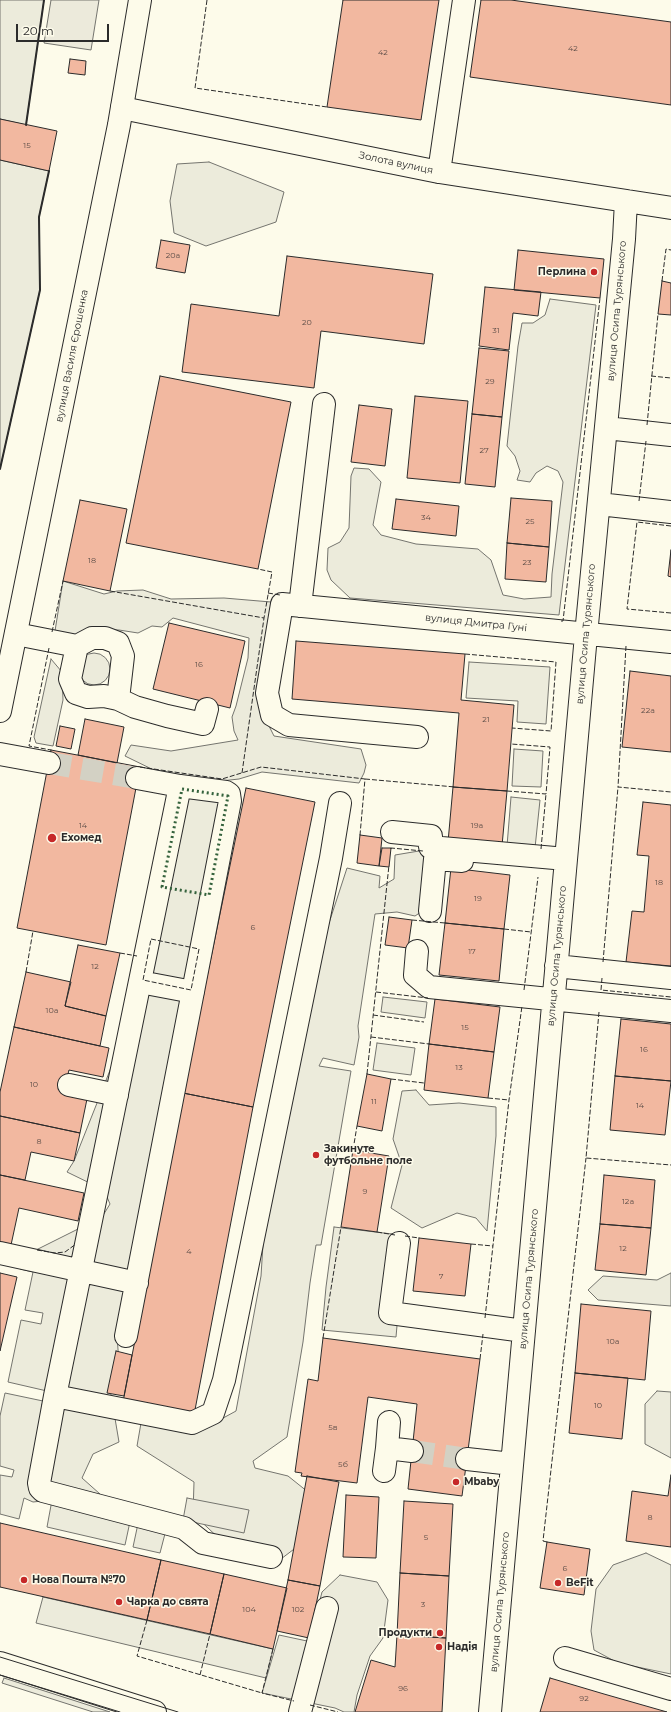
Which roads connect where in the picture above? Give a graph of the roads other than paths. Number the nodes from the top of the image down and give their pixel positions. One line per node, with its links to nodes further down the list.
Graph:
1 (140, 0): 3 (street, вулиця Василя Єрошенка)
2 (464, 0): 4 (street)
3 (122, 108): 4 (street, Золота вулиця); 13 (street, вулиця Василя Єрошенка)
4 (439, 172): 5 (street, Золота вулиця)
5 (626, 201): 6 (street, Золота вулиця); 8 (street, вулиця Осипа Турянського)
6 (671, 208)
7 (324, 404): 12 (street)
8 (606, 428): 9 (street); 10 (street, вулиця Осипа Турянського)
9 (671, 435)
10 (598, 504): 11 (street); 14 (street, вулиця Осипа Турянського)
11 (671, 512)
12 (291, 605): 14 (street, вулиця Дмитра Гуні); 20 (street)
13 (16, 634): 16 (street); 19 (street, вулиця Василя Єрошенка)
14 (586, 634): 15 (street, вулиця Дмитра Гуні); 27 (street, вулиця Осипа Турянського)
15 (671, 642)
16 (77, 646): 17 (street); 17 (street)
17 (118, 699): 18 (street)
18 (207, 709)
19 (0, 711)
20 (417, 737)
21 (0, 754): 22 (street)
22 (49, 763)
23 (137, 778): 24 (street)
24 (180, 786): 32 (street); 33 (street)
25 (340, 803): 44 (street)
26 (392, 832): 27 (street)
27 (565, 864): 28 (street); 30 (street, вулиця Осипа Турянського)
28 (430, 911)
29 (417, 951): 34 (street)
30 (556, 966): 31 (street); 34 (street, вулиця Осипа Турянського)
31 (671, 978)
32 (140, 982): 33 (street); 37 (street)
33 (193, 992): 41 (street)
34 (553, 1000): 35 (street); 42 (street, вулиця Осипа Турянського)
35 (671, 1011)
36 (69, 1085): 37 (street)
37 (117, 1095): 40 (street)
38 (399, 1242): 42 (street)
39 (0, 1253): 40 (street)
40 (81, 1270): 41 (street); 44 (street)
41 (137, 1283): 43 (street)
42 (524, 1331): 49 (street, вулиця Осипа Турянського)
43 (126, 1336)
44 (55, 1396): 51 (street)
45 (389, 1422): 46 (street)
46 (387, 1448): 47 (street); 50 (street)
47 (412, 1451)
48 (467, 1458): 49 (street)
49 (512, 1464): 58 (street, вулиця Осипа Турянського)
50 (384, 1471)
51 (271, 1557)
52 (327, 1608): 57 (street)
53 (565, 1658): 55 (street)
54 (0, 1663): 56 (street)
55 (671, 1689)
56 (155, 1712)
57 (300, 1712)
58 (490, 1712)

